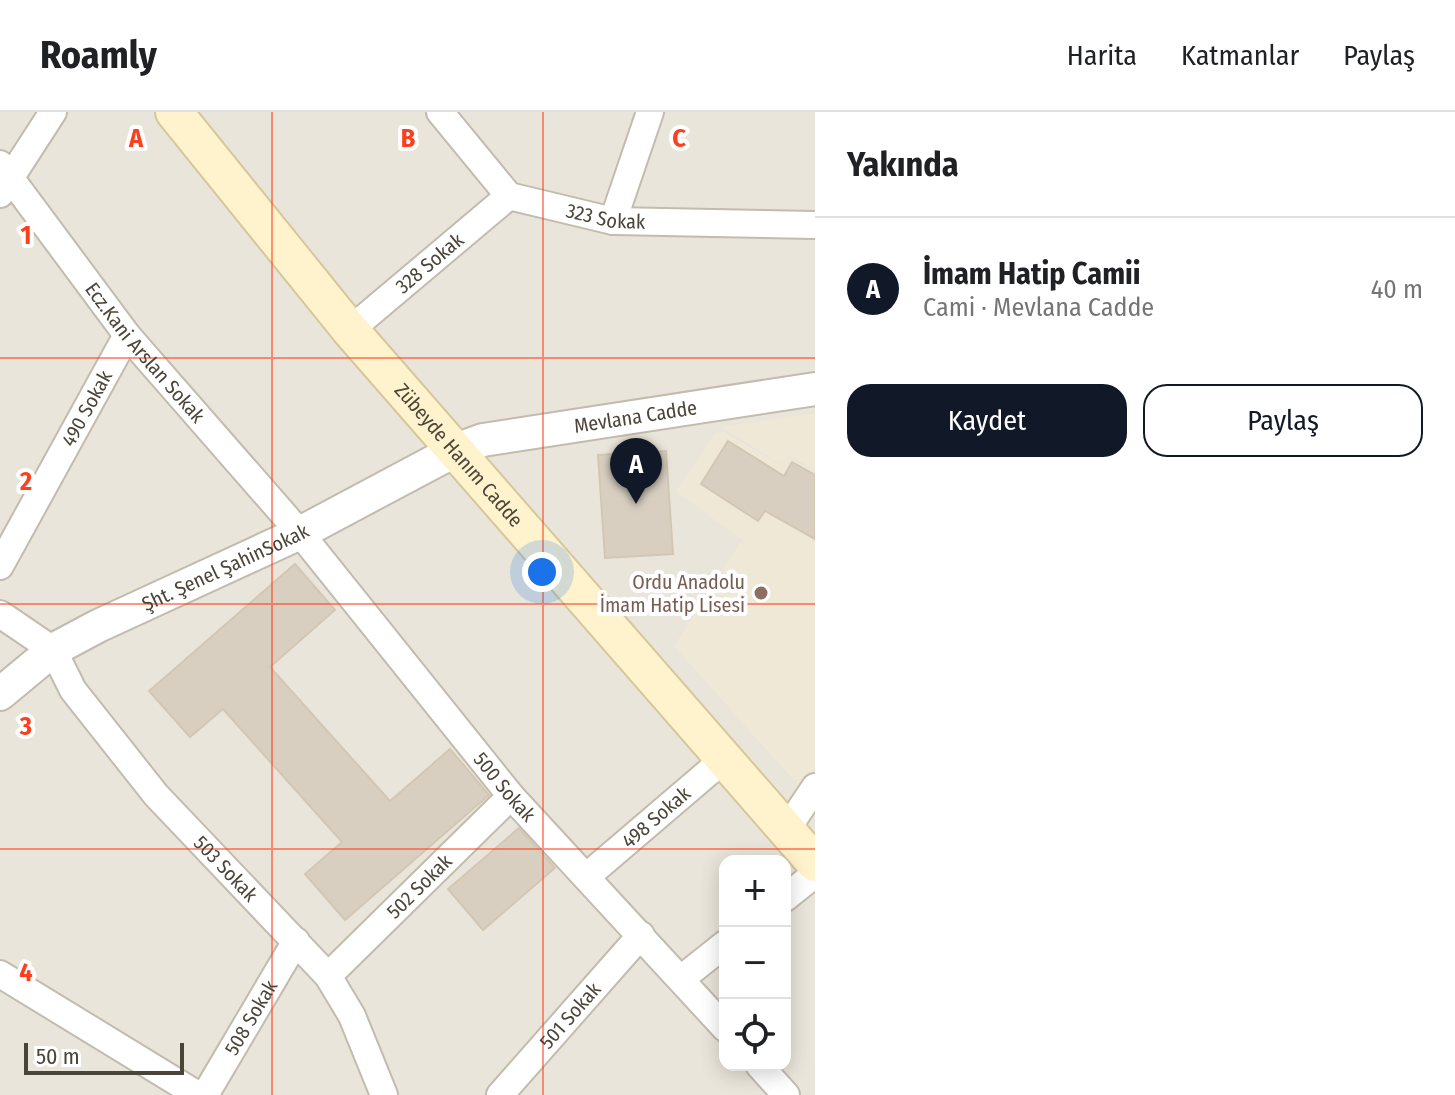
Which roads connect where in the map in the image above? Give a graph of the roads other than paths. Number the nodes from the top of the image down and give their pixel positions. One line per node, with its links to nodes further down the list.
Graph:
1 (53, 112): 5 (street)
2 (174, 112): 9 (main road, Zübeyde Hanım Cadde)
3 (650, 112): 8 (street)
4 (450, 116): 6 (street)
5 (4, 178): 10 (street, Ecz.Kani Arslan Sokak)
6 (509, 196): 8 (street, 323 Sokak); 9 (street, 328 Sokak)
7 (814, 220): 8 (street, 323 Sokak)
8 (613, 221)
9 (350, 330): 12 (main road, Zübeyde Hanım Cadde)
10 (127, 335): 13 (street, Ecz.Kani Arslan Sokak); 14 (street, 490 Sokak)
11 (815, 389): 12 (street, Mevlana Cadde)
12 (456, 450): 13 (street, Şht. Şenel ŞahinSokak); 18 (main road, Zübeyde Hanım Cadde)
13 (300, 533): 16 (street, Şht. Şenel ŞahinSokak); 20 (street, 500 Sokak)
14 (0, 566)
15 (0, 614): 16 (street)
16 (53, 650): 17 (street, Şht. Şenel ŞahinSokak); 27 (street, 503 Sokak)
17 (0, 694)
18 (724, 759): 21 (main road, Zübeyde Hanım Cadde); 24 (street, 498 Sokak)
19 (815, 787): 21 (street)
20 (511, 796): 24 (street, 500 Sokak); 30 (street, 502 Sokak)
21 (787, 829): 22 (main road, Zübeyde Hanım Cadde)
22 (815, 863)
23 (815, 874): 25 (street)
24 (586, 877): 26 (street, 500 Sokak)
25 (791, 893)
26 (641, 935): 31 (street, 500 Sokak); 37 (street, 501 Sokak)
27 (296, 941): 30 (street, 503 Sokak); 35 (street, 508 Sokak)
28 (719, 949): 31 (street)
29 (0, 974): 34 (street)
30 (328, 976): 36 (street, 503 Sokak)
31 (681, 979): 32 (street, 500 Sokak)
32 (719, 1021)
33 (764, 1071): 38 (street)
34 (198, 1095)
35 (205, 1095)
36 (384, 1095)
37 (500, 1095)
38 (786, 1095)

